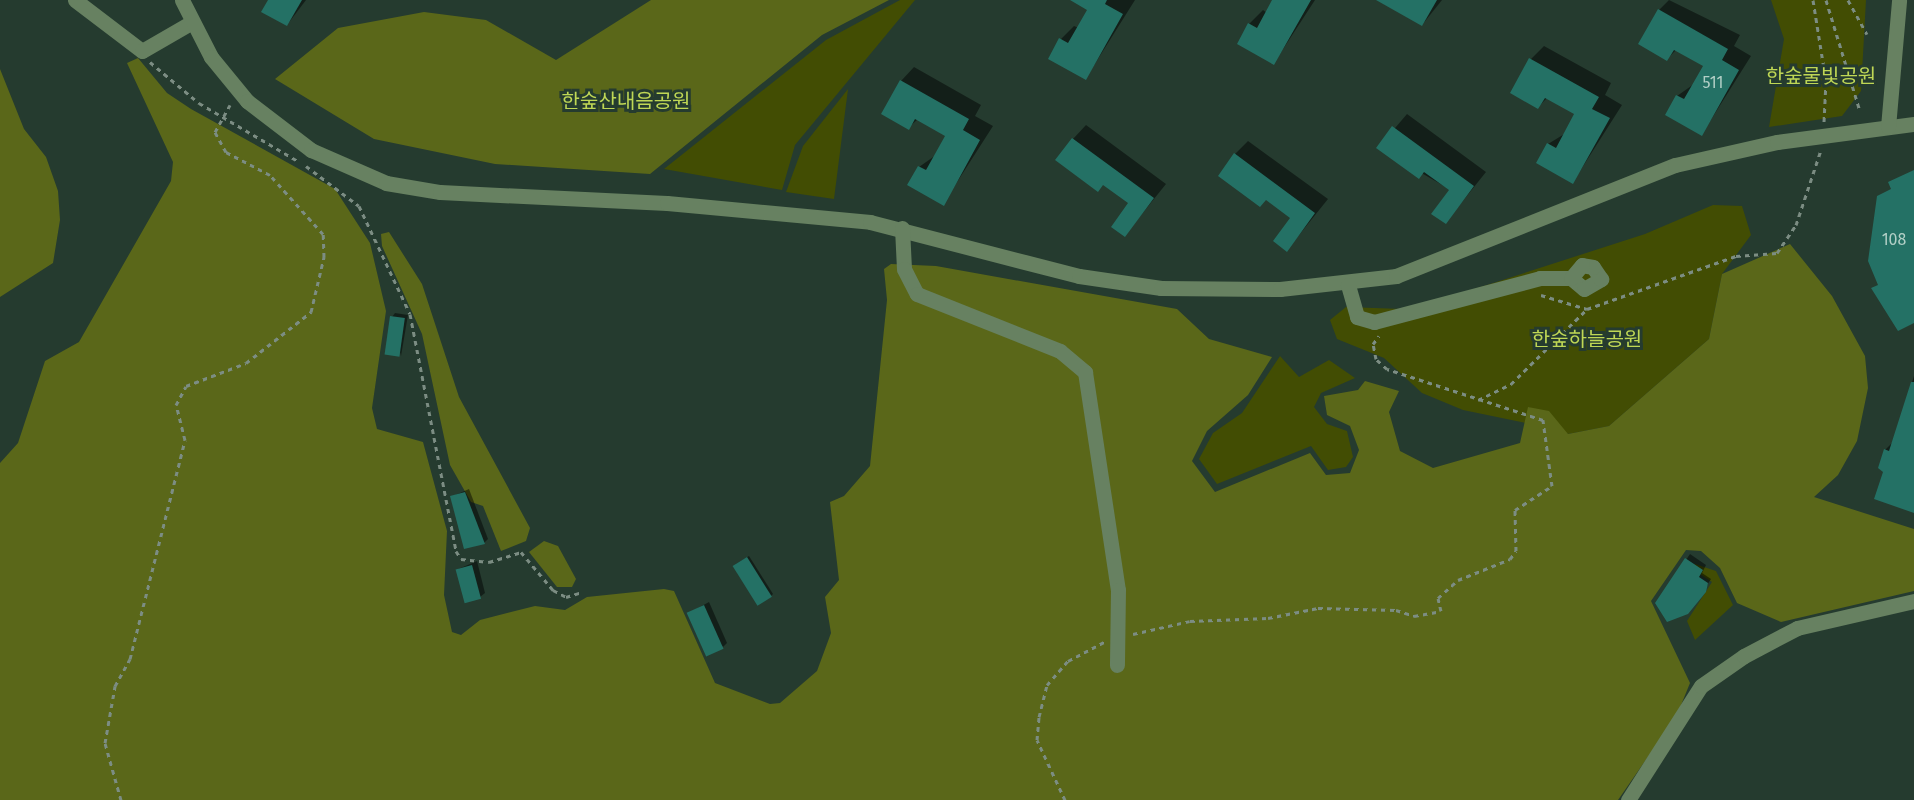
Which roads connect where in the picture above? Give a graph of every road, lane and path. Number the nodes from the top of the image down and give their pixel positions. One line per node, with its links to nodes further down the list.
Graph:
1 (75, 0): 10 (street)
2 (182, 0): 8 (street)
3 (1813, 0): 7 (path)
4 (1826, 0): 12 (path)
5 (1848, 0): 9 (path)
6 (1899, 0): 15 (street)
7 (1814, 17)
8 (192, 22): 10 (street); 11 (street)
9 (1867, 34)
10 (142, 51): 13 (path)
11 (236, 89): 13 (path); 16 (street)
12 (1860, 111)
13 (224, 120): 24 (path); 28 (path)
14 (1914, 124): 15 (street)
15 (1888, 127): 19 (street)
16 (902, 228): 19 (street); 26 (street)
17 (1779, 251): 21 (path)
18 (1571, 278): 19 (street)
19 (1348, 285)
20 (1534, 294): 21 (path)
21 (1587, 309): 23 (path)
22 (1390, 331): 23 (path)
23 (1476, 400): 26 (path)
24 (579, 593)
25 (1914, 601): 30 (street)
26 (1118, 638): 27 (street); 29 (path)
27 (1117, 665)
28 (121, 800)
29 (1065, 800)
30 (1628, 800)

